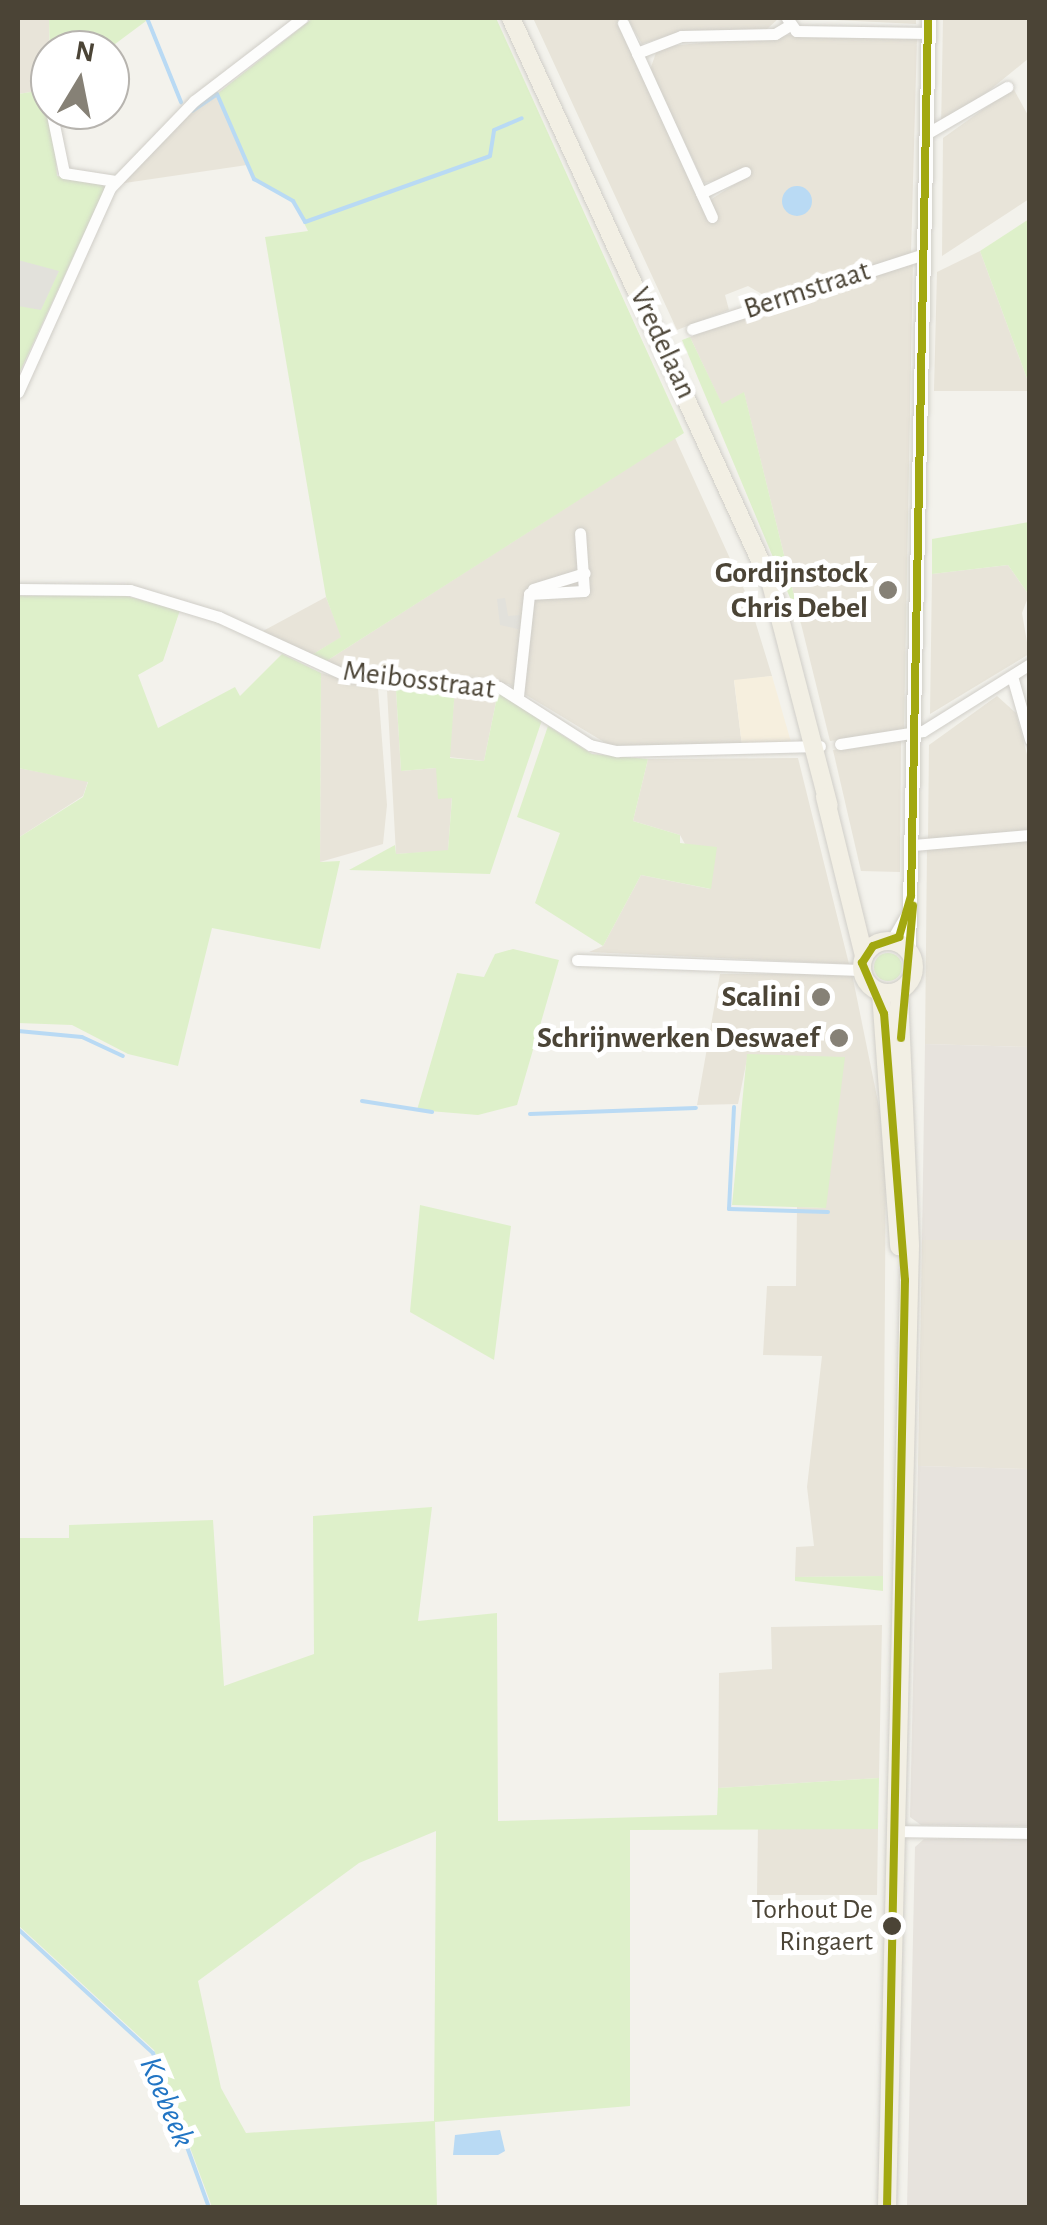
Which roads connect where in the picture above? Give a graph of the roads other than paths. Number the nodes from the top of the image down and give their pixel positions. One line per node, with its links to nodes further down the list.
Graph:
1 (302, 18): 11 (street)
2 (512, 18): 25 (main road, Vredelaan)
3 (788, 21): 5 (street); 6 (street)
4 (623, 23): 6 (street)
5 (928, 26): 9 (street)
6 (637, 53): 12 (street)
7 (1007, 87): 9 (street)
8 (55, 130): 11 (street)
9 (926, 134): 14 (street)
10 (745, 172): 12 (street)
11 (115, 181): 16 (street)
12 (701, 192): 13 (street)
13 (712, 217)
14 (924, 254): 15 (street, Bermstraat); 22 (street)
15 (692, 329)
16 (18, 392)
17 (580, 533): 21 (street)
18 (18, 589): 21 (street, Meibosstraat)
19 (1030, 664): 20 (street)
20 (1012, 676): 22 (street); 23 (street)
21 (518, 696): 25 (street, Meibosstraat)
22 (914, 735): 24 (street); 27 (street)
23 (1030, 740)
24 (840, 744)
25 (814, 746): 28 (main road, Vredelaan)
26 (1030, 835): 27 (street)
27 (913, 845): 29 (street)
28 (853, 910): 29 (main road); 31 (main road, Vredelaan)
29 (895, 945): 31 (main road); 32 (main road)
30 (578, 960): 31 (street)
31 (863, 963): 32 (main road)
32 (890, 992): 33 (main road)
33 (894, 1831): 34 (street); 35 (main road)
34 (1030, 1833)
35 (887, 2208)

